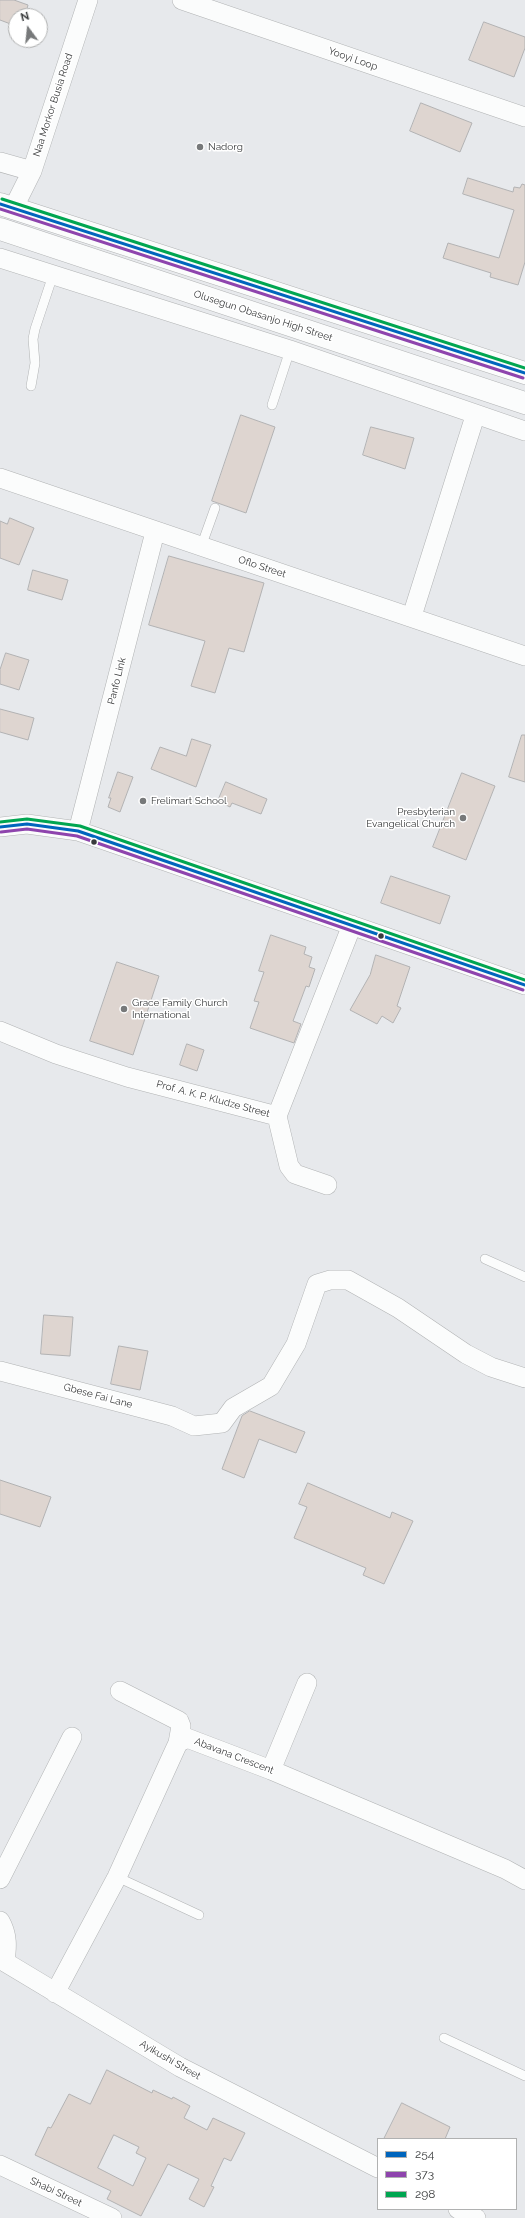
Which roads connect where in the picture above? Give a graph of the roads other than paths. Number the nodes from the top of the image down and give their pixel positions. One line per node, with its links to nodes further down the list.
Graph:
1 (88, 0): 5 (street, Naa Morkor Busia Road)
2 (182, 0): 3 (street, Yooyi Loop)
3 (525, 117)
4 (0, 162): 5 (street)
5 (32, 171): 6 (street, Naa Morkor Busia Road)
6 (7, 206): 11 (main road)
7 (0, 229): 13 (main road, Olusegun Obasanjo High Street)
8 (0, 258): 9 (street)
9 (53, 275): 10 (street); 12 (lane)
10 (290, 350): 14 (lane); 15 (street)
11 (525, 373)
12 (31, 386)
13 (525, 403)
14 (272, 405)
15 (476, 416): 16 (street); 21 (street)
16 (525, 431)
17 (0, 478): 19 (street, Oflo Street)
18 (215, 508): 20 (lane)
19 (155, 532): 20 (street, Oflo Street); 24 (street, Panfo Link)
20 (201, 547): 21 (street, Oflo Street)
21 (412, 616): 22 (street, Oflo Street)
22 (525, 656)
23 (0, 826): 24 (street)
24 (78, 831): 25 (street)
25 (352, 925): 26 (street); 28 (street, Prof. A. K. P. Kludze Street)
26 (525, 985)
27 (0, 1031): 28 (street, Prof. A. K. P. Kludze Street)
28 (276, 1116): 29 (street)
29 (327, 1185)
30 (485, 1259): 31 (lane)
31 (525, 1277)
32 (0, 1371): 33 (street, Gbese Fai Lane)
33 (525, 1378)
34 (307, 1682): 38 (street)
35 (120, 1691): 37 (street)
36 (72, 1737): 40 (street)
37 (178, 1743): 38 (street, Abavana Crescent); 39 (street, Abavana Crescent)
38 (271, 1770): 41 (street, Abavana Crescent)
39 (117, 1877): 42 (lane); 45 (street, Abavana Crescent)
40 (0, 1878)
41 (525, 1880)
42 (199, 1916)
43 (0, 1921): 44 (street, Ayikushi Street)
44 (2, 1968): 45 (street, Ayikushi Street)
45 (55, 1994): 49 (street, Ayikushi Street)
46 (444, 2038): 47 (lane)
47 (525, 2076)
48 (0, 2165): 51 (street, Shabi Street)
49 (377, 2167)
50 (460, 2210): 52 (street)
51 (112, 2218)
52 (476, 2218)

